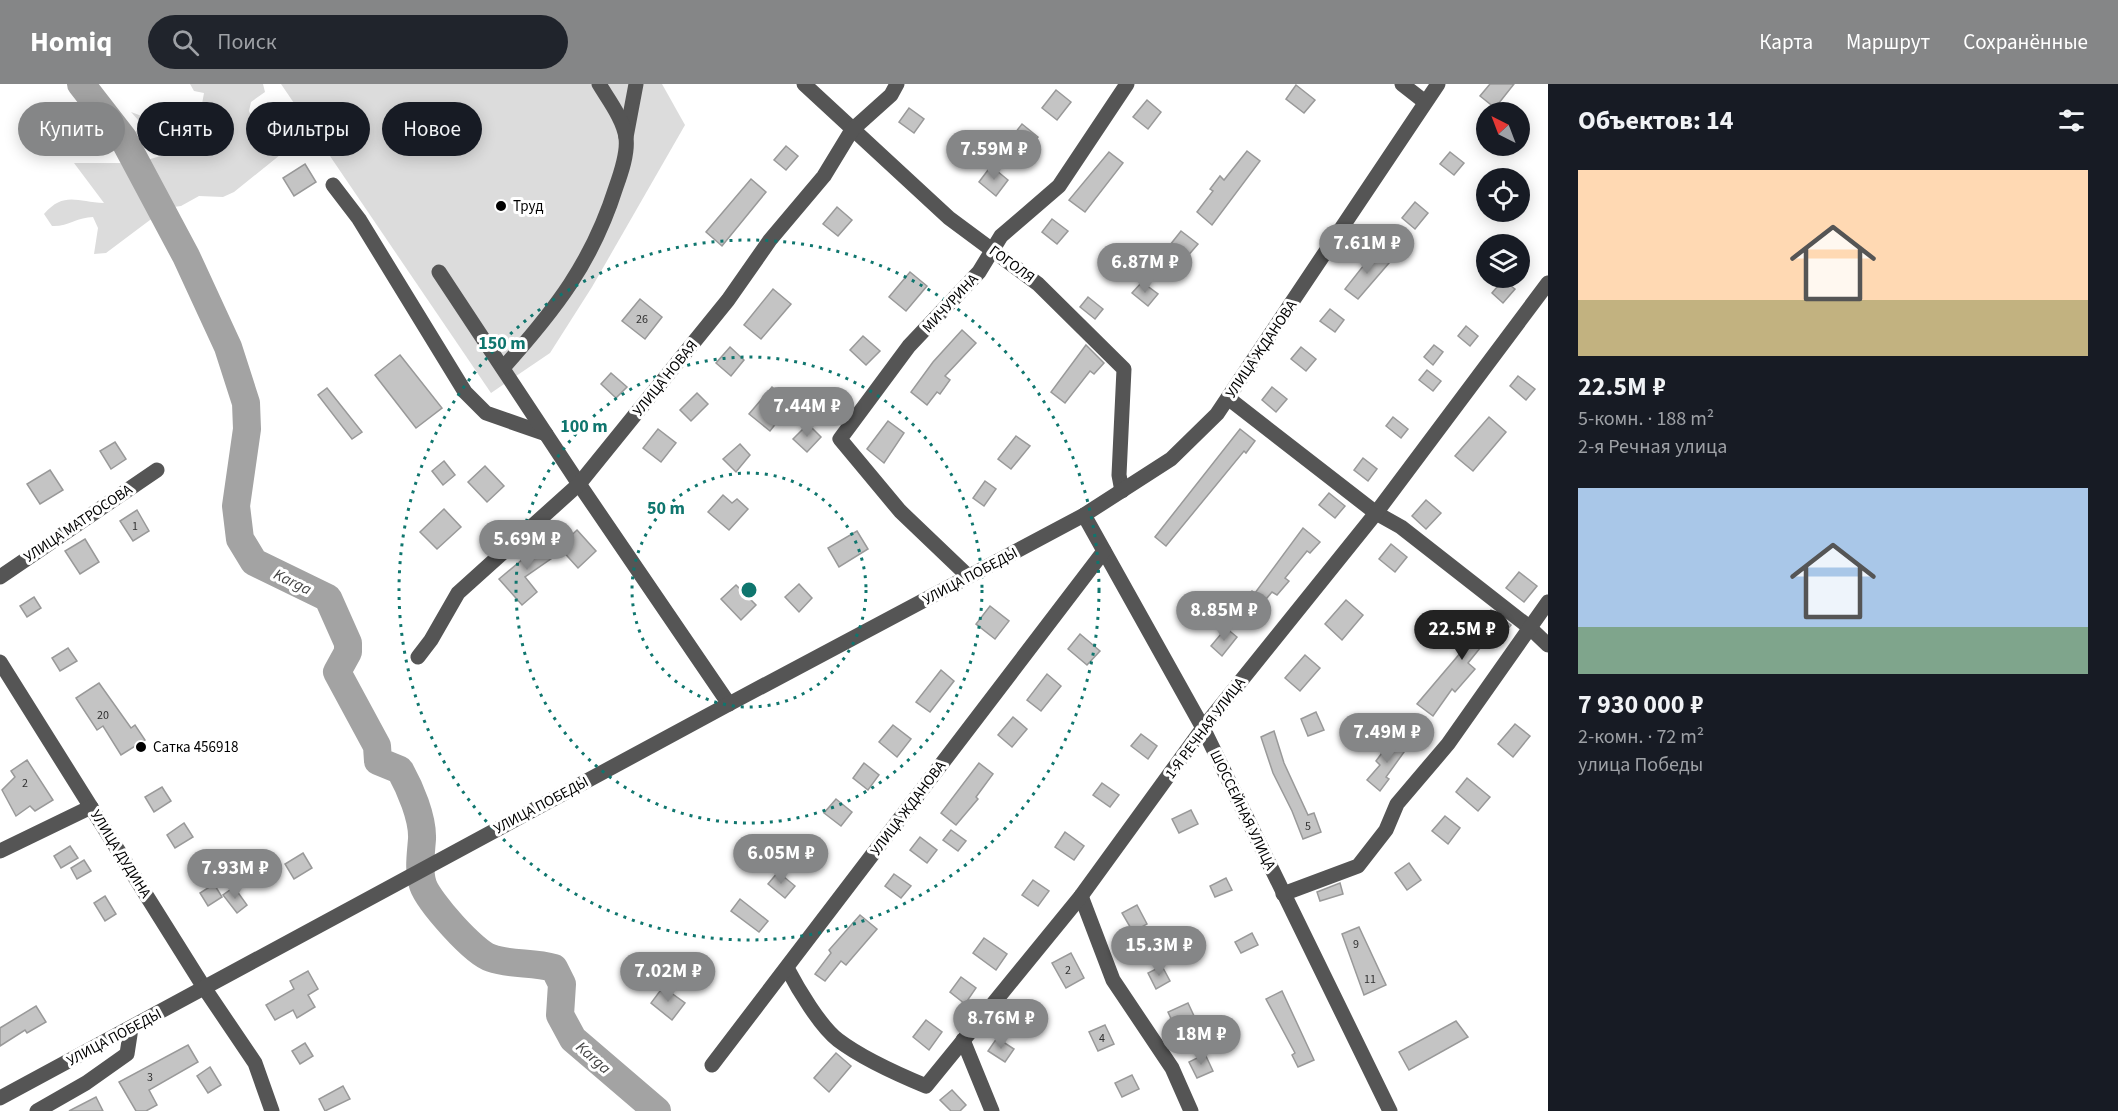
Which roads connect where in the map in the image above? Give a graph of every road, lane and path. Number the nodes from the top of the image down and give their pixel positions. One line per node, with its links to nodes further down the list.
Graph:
1 (599, 84): 10 (street)
2 (636, 84): 10 (street)
3 (804, 84): 9 (street, ГОГОЛЯ)
4 (897, 84): 9 (street, УЛИЦА НОВАЯ)
5 (1127, 84): 12 (street, МИЧУРИНА)
6 (1402, 84): 8 (street)
7 (1438, 84): 8 (street, УЛИЦА ЖДАНОВА)
8 (1425, 102): 16 (street, УЛИЦА ЖДАНОВА)
9 (852, 130): 12 (street, ГОГОЛЯ); 19 (street, УЛИЦА НОВАЯ)
10 (626, 137): 15 (street)
11 (333, 185): 17 (street)
12 (991, 249): 20 (street, ГОГОЛЯ); 24 (street, МИЧУРИНА)
13 (439, 272): 15 (street)
14 (1548, 283): 21 (street, 1-Я РЕЧНАЯ УЛИЦА)
15 (507, 375): 17 (street)
16 (1228, 398): 20 (street, УЛИЦА ЖДАНОВА); 21 (street)
17 (546, 434): 19 (street)
18 (157, 470): 25 (street, УЛИЦА МАТРОСОВА)
19 (579, 484): 29 (street, УЛИЦА НОВАЯ); 31 (street)
20 (1122, 491): 22 (street, УЛИЦА ЖДАНОВА)
21 (1376, 513): 27 (street); 32 (street, 1-Я РЕЧНАЯ УЛИЦА)
22 (1084, 515): 23 (street, ШОССЕЙНАЯ УЛИЦА); 24 (street, УЛИЦА ПОБЕДЫ)
23 (1104, 551): 32 (street, ШОССЕЙНАЯ УЛИЦА); 37 (street, УЛИЦА ЖДАНОВА)
24 (968, 576): 31 (street, УЛИЦА ПОБЕДЫ)
25 (0, 577)
26 (1548, 602): 27 (street)
27 (1529, 627): 28 (street); 35 (street)
28 (1548, 645)
29 (418, 657)
30 (0, 662): 33 (street, УЛИЦА ДУДИНА)
31 (729, 704): 38 (street, УЛИЦА ПОБЕДЫ)
32 (1203, 728): 35 (street, ШОССЕЙНАЯ УЛИЦА); 36 (street, 1-Я РЕЧНАЯ УЛИЦА)
33 (91, 807): 34 (street); 38 (street, УЛИЦА ДУДИНА)
34 (0, 851)
35 (1283, 894): 47 (street, ШОССЕЙНАЯ УЛИЦА)
36 (1081, 896): 40 (street, 1-Я РЕЧНАЯ УЛИЦА); 46 (street)
37 (787, 968): 40 (street, 1-Я РЕЧНАЯ УЛИЦА); 41 (street, УЛИЦА ЖДАНОВА)
38 (205, 989): 39 (street, УЛИЦА ПОБЕДЫ); 44 (street, УЛИЦА ДУДИНА)
39 (131, 1028): 42 (street, УЛИЦА ПОБЕДЫ); 43 (street)
40 (963, 1040): 45 (street)
41 (712, 1065)
42 (0, 1098)
43 (37, 1111)
44 (272, 1111)
45 (992, 1111)
46 (1191, 1111)
47 (1390, 1111)

